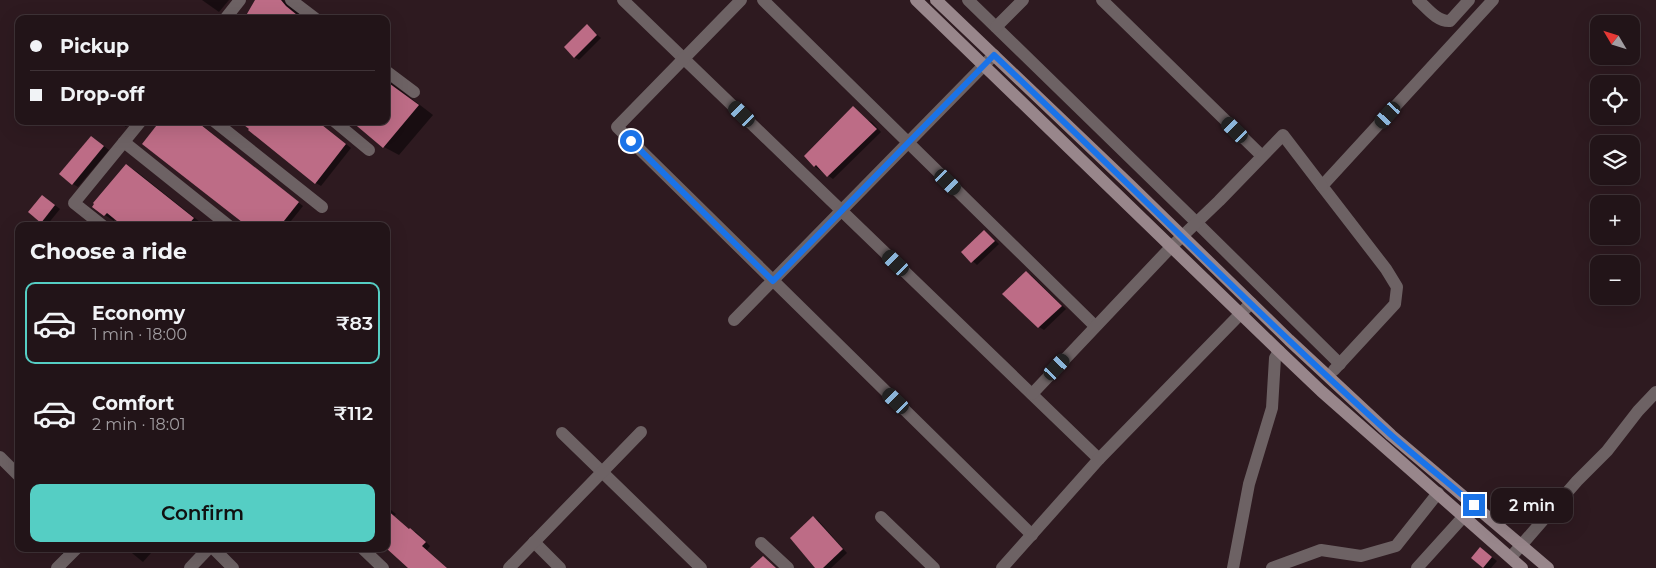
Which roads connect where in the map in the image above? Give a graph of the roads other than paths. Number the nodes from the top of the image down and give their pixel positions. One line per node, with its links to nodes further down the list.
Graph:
1 (240, 0): 14 (street)
2 (292, 0): 15 (street)
3 (623, 0): 18 (street)
4 (741, 0): 18 (street)
5 (763, 0): 26 (street)
6 (916, 0): 19 (street)
7 (936, 0): 17 (street)
8 (968, 0): 16 (street)
9 (1024, 0): 16 (street)
10 (1102, 0): 28 (street)
11 (1418, 0): 12 (street)
12 (1469, 0)
13 (1493, 0): 29 (street)
14 (228, 15)
15 (311, 15)
16 (996, 28): 34 (street)
17 (994, 55): 19 (street); 35 (street)
18 (684, 59): 31 (street); 37 (street)
19 (984, 65): 26 (street); 36 (street)
20 (390, 74): 21 (street)
21 (414, 92)
22 (138, 125): 25 (street)
23 (219, 125): 30 (street)
24 (339, 125): 27 (street)
25 (124, 142): 32 (street); 33 (street)
26 (909, 143): 31 (street); 41 (street)
27 (369, 150)
28 (1262, 156): 29 (street); 34 (street)
29 (1322, 186): 44 (street)
30 (322, 207)
31 (842, 211): 37 (street); 47 (street)
32 (98, 222)
33 (224, 222)
34 (1197, 223): 35 (street); 44 (street)
35 (1184, 237): 36 (street); 38 (street)
36 (1171, 247): 39 (street); 41 (street)
37 (773, 281): 40 (street); 58 (street)
38 (1251, 303): 39 (street); 42 (street)
39 (1239, 314): 43 (street); 51 (street)
40 (734, 320)
41 (1095, 326): 47 (street)
42 (1289, 340): 43 (street); 45 (street)
43 (1279, 351): 54 (street); 77 (street)
44 (1340, 364): 45 (street)
45 (1328, 376): 55 (street)
46 (1656, 392): 61 (street)
47 (1032, 394): 51 (street)
48 (641, 432): 53 (street)
49 (562, 433): 53 (street)
50 (0, 457): 52 (street)
51 (1100, 459): 58 (street)
52 (15, 472)
53 (602, 472): 59 (street); 73 (street)
54 (1438, 493): 56 (street); 78 (street)
55 (1474, 505): 56 (street); 61 (street)
56 (1464, 516): 66 (street); 79 (street)
57 (880, 517): 75 (street)
58 (1032, 535): 76 (street)
59 (534, 542): 71 (street); 72 (street)
60 (761, 543): 74 (street)
61 (1522, 545): 66 (street); 81 (street)
62 (73, 552): 67 (street)
63 (205, 552): 68 (street)
64 (217, 552): 69 (street)
65 (366, 552): 70 (street)
66 (1511, 557): 80 (street)
67 (57, 568)
68 (190, 568)
69 (233, 568)
70 (383, 568)
71 (509, 568)
72 (560, 568)
73 (701, 568)
74 (788, 568)
75 (934, 568)
76 (1002, 568)
77 (1233, 568)
78 (1272, 568)
79 (1417, 568)
80 (1522, 568)
81 (1548, 568)

